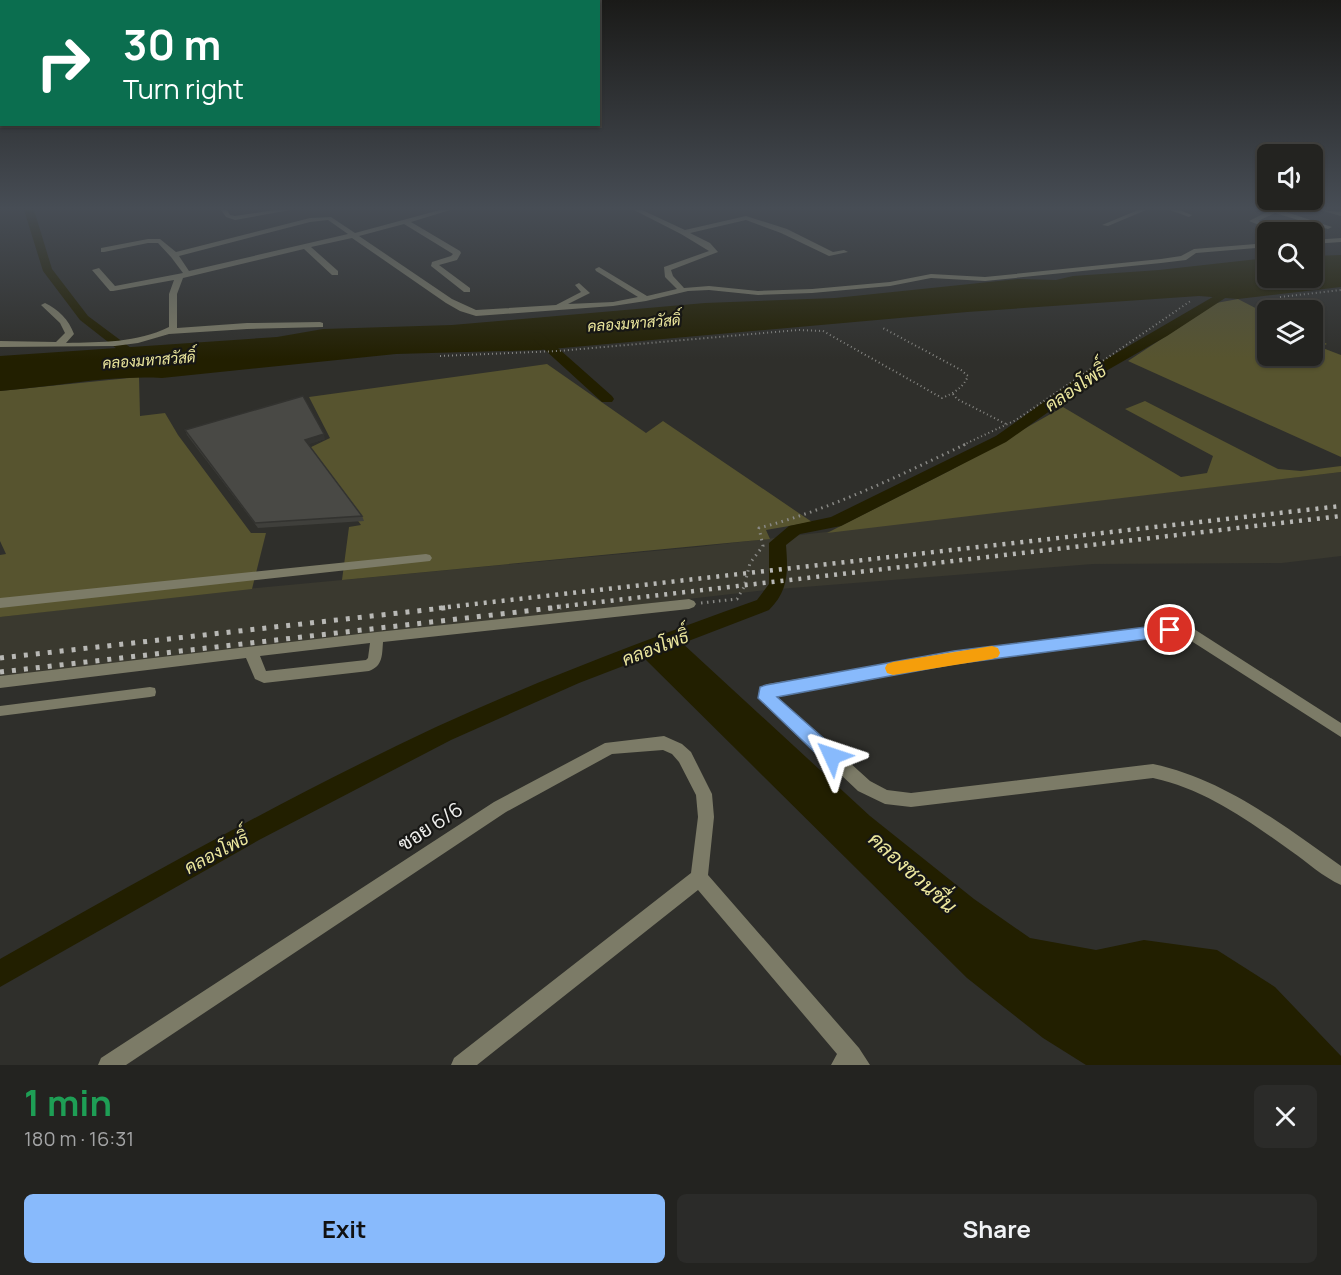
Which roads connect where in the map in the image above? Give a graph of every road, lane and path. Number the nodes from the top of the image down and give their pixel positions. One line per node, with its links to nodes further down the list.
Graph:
1 (176, 260): 11 (street)
2 (253, 260): 11 (street)
3 (320, 260): 10 (street)
4 (390, 260): 20 (street)
5 (450, 260): 13 (street)
6 (692, 260): 14 (street)
7 (1171, 260): 14 (street)
8 (96, 270): 11 (street)
9 (599, 270): 17 (street)
10 (335, 273)
11 (184, 276): 23 (street)
12 (579, 285): 20 (street)
13 (467, 290)
14 (682, 290): 17 (street)
15 (1341, 290): 16 (path)
16 (1280, 297)
17 (646, 299): 20 (street)
18 (1192, 300): 28 (path)
19 (45, 305): 25 (street)
20 (556, 307)
21 (320, 325): 23 (street)
22 (881, 327): 27 (path)
23 (169, 331): 25 (street)
24 (0, 344): 25 (street)
25 (62, 345)
26 (440, 356): 27 (path)
27 (953, 394): 28 (path)
28 (1007, 424): 31 (path)
29 (426, 558): 30 (street)
30 (0, 603)
31 (689, 604): 32 (street)
32 (377, 637): 33 (street); 33 (street)
33 (251, 652): 34 (street)
34 (0, 682)
35 (150, 692): 36 (lane)
36 (0, 711)
37 (1341, 731): 38 (street)
38 (1341, 876)
39 (699, 878): 40 (street); 41 (street, ซอย 6/6); 42 (street)
40 (851, 1062)
41 (109, 1065)
42 (461, 1065)

